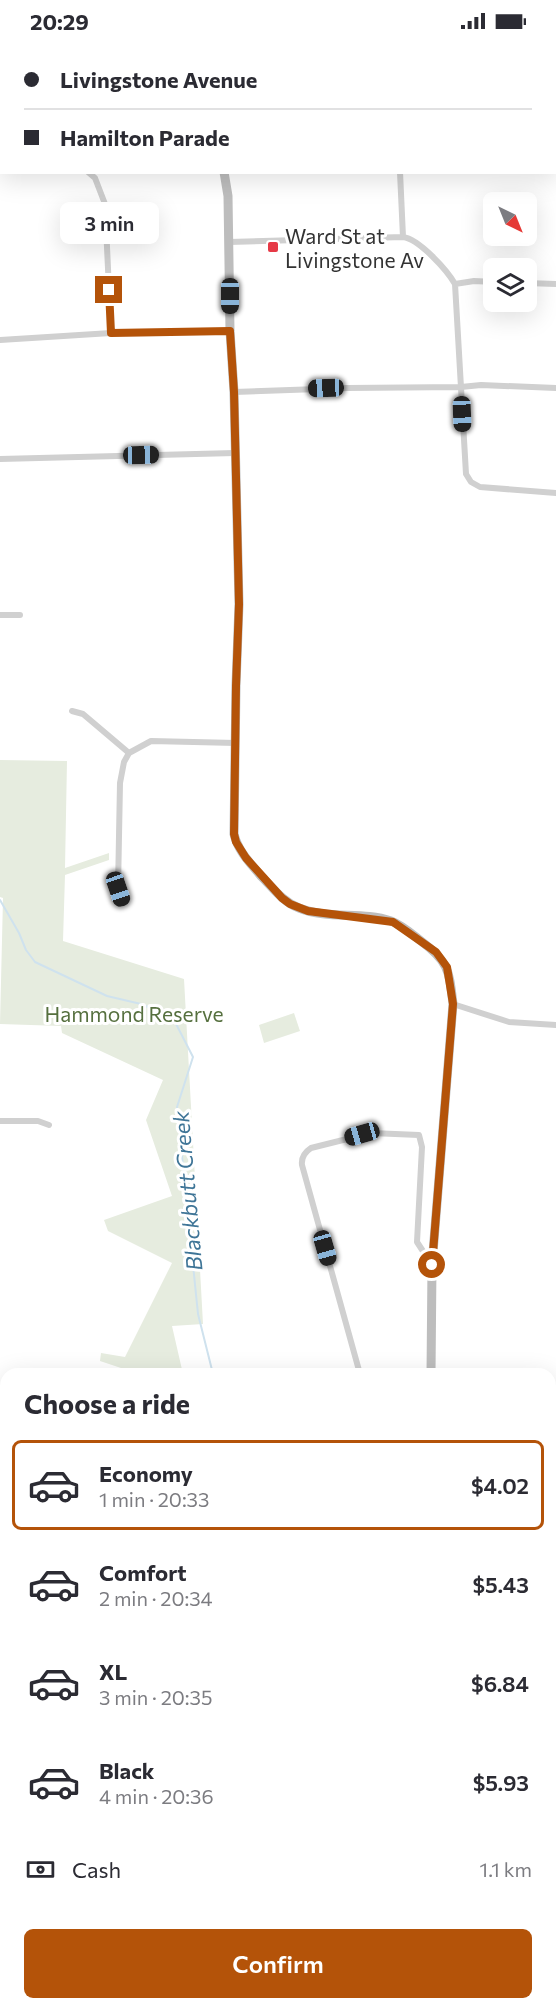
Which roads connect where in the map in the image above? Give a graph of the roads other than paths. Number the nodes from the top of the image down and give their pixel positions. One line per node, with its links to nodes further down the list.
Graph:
1 (90, 174): 11 (street)
2 (224, 174): 5 (street)
3 (400, 174): 4 (street)
4 (403, 237): 5 (street); 8 (street)
5 (229, 242): 10 (street)
6 (483, 281): 8 (street)
7 (537, 283): 9 (street)
8 (455, 284): 13 (street)
9 (556, 284)
10 (230, 331): 11 (street); 15 (street)
11 (111, 333): 12 (street)
12 (0, 338)
13 (461, 387): 14 (street); 15 (street); 18 (street)
14 (556, 388)
15 (234, 392): 16 (street)
16 (235, 453): 17 (street); 22 (street)
17 (0, 459)
18 (556, 493)
19 (0, 615): 20 (street)
20 (20, 615)
21 (72, 711): 23 (street)
22 (236, 743): 23 (street); 25 (street)
23 (129, 753): 24 (street)
24 (122, 902)
25 (453, 1004): 26 (street); 29 (street)
26 (556, 1025)
27 (0, 1120): 28 (street)
28 (50, 1125)
29 (432, 1265): 30 (street); 31 (street)
30 (358, 1368)
31 (431, 1368)

